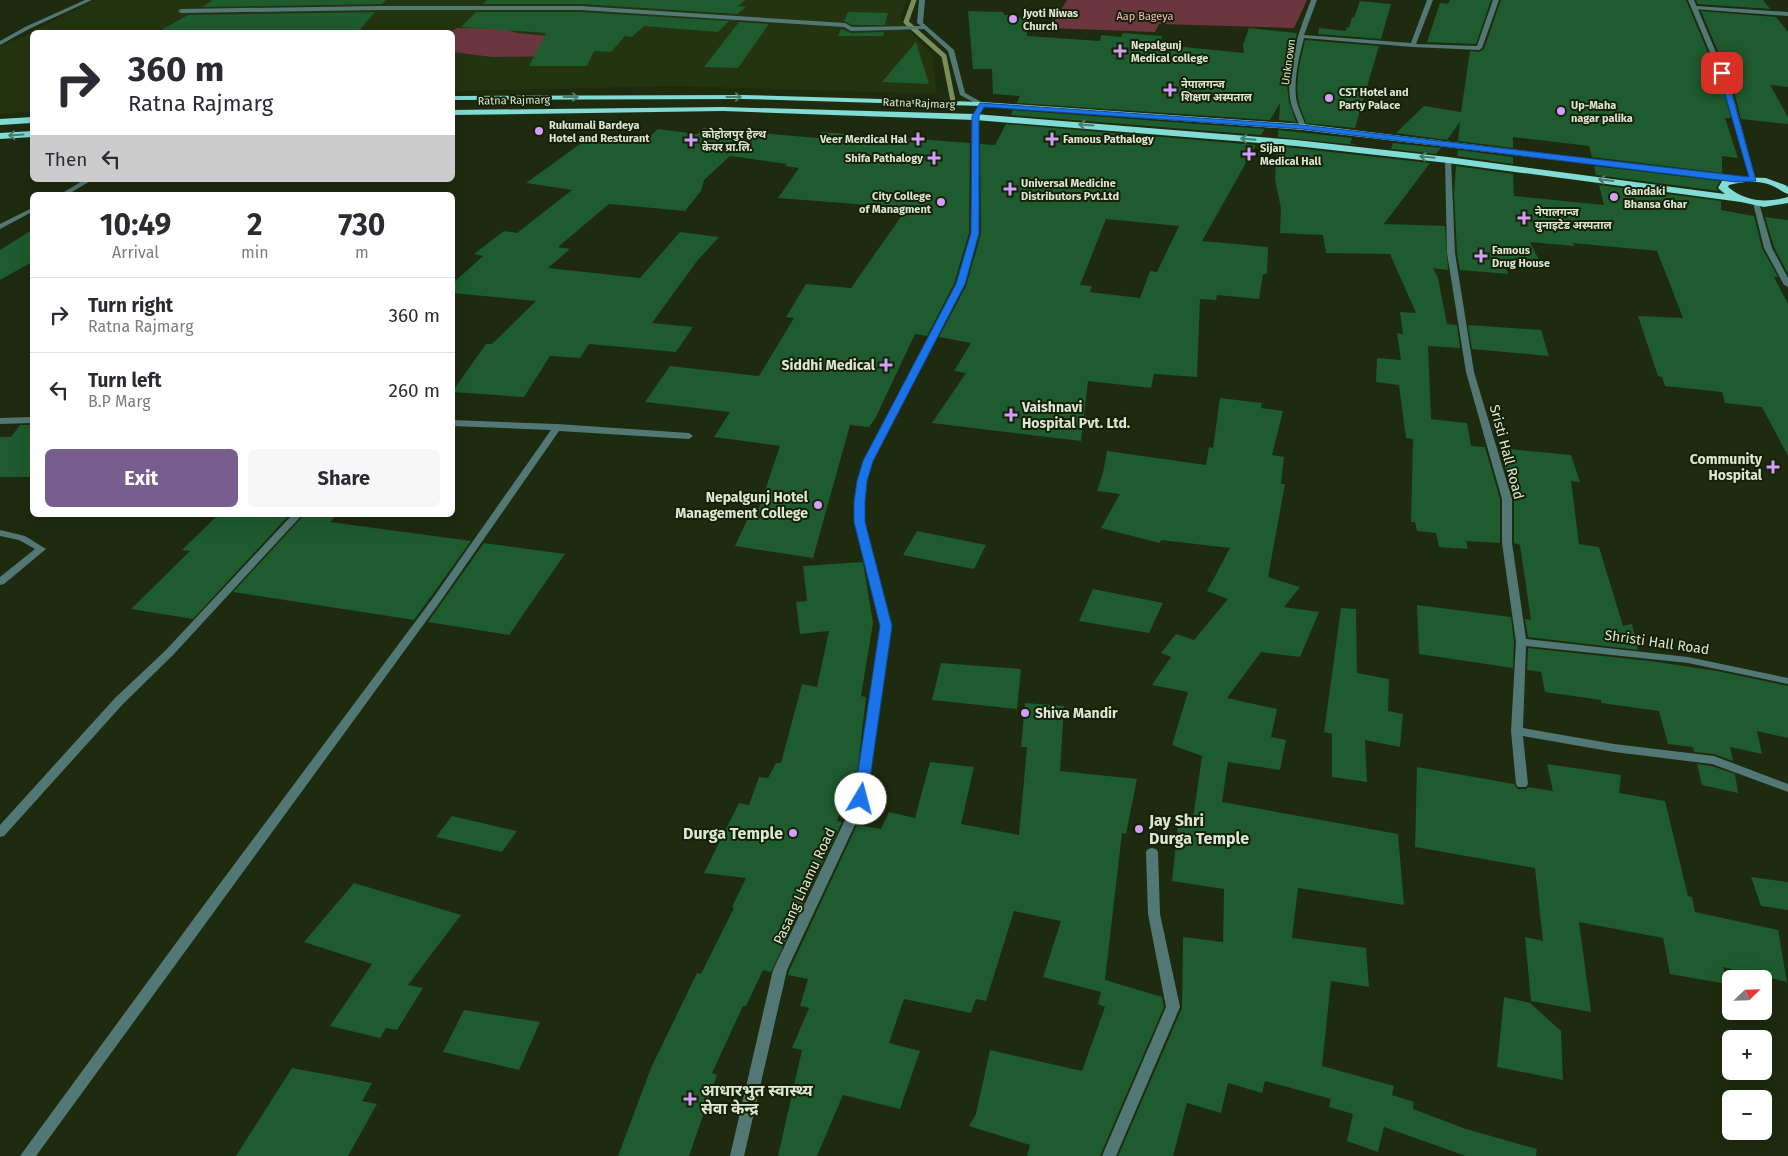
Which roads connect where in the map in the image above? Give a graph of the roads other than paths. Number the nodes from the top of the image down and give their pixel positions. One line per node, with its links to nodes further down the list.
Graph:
1 (89, 0): 12 (street)
2 (922, 0): 10 (street)
3 (1314, 0): 11 (street, Unknown)
4 (1430, 0): 13 (street)
5 (1496, 0): 13 (street)
6 (1691, 0): 7 (street)
7 (1696, 8): 9 (street); 25 (street)
8 (182, 11): 10 (street)
9 (1788, 14)
10 (923, 28): 15 (street)
11 (1301, 36): 13 (street); 20 (street, Unknown)
12 (0, 43)
13 (1413, 45)
14 (455, 98): 15 (highway, Ratna Rajmarg, one-way to 15)
15 (982, 104): 17 (street); 20 (highway, Ratna Rajmarg)
16 (455, 113): 17 (highway, Ratna Rajmarg)
17 (975, 116): 23 (highway, Ratna Rajmarg, one-way to 17); 55 (street, Pasang Lhamu Road)
18 (30, 120): 19 (highway)
19 (0, 122)
20 (1302, 127): 24 (highway, Ratna Rajmarg)
21 (30, 134): 22 (highway, one-way to 22)
22 (0, 136)
23 (1448, 160): 31 (highway, Ratna Rajmarg, one-way to 23); 47 (street, Sristi Hall Road)
24 (1736, 179): 25 (highway, Ratna Rajmarg); 31 (highway)
25 (1754, 180): 27 (highway, Ratna Rajmarg)
26 (85, 182): 29 (street)
27 (1775, 184): 28 (highway); 30 (highway)
28 (1788, 186)
29 (67, 192)
30 (1788, 192)
31 (1741, 199): 33 (highway, Ratna Rajmarg)
32 (1788, 200): 34 (highway)
33 (1756, 203): 34 (highway, Ratna Rajmarg); 38 (street)
34 (1772, 204): 35 (highway)
35 (1788, 206)
36 (30, 211): 37 (street)
37 (0, 227)
38 (1788, 285)
39 (0, 420): 40 (street)
40 (30, 420)
41 (455, 423): 42 (street)
42 (557, 427): 43 (street); 54 (street)
43 (689, 436)
44 (295, 517): 52 (street)
45 (0, 533): 46 (street)
46 (0, 582)
47 (1521, 642): 48 (street, Shristi Hall Road); 49 (street, Sristi Hall Road)
48 (1788, 681)
49 (1517, 731): 50 (street, Sristi Hall Road); 51 (street)
50 (1522, 784)
51 (1788, 788)
52 (0, 833)
53 (1152, 852): 56 (street)
54 (27, 1156)
55 (737, 1156)
56 (1109, 1156)

